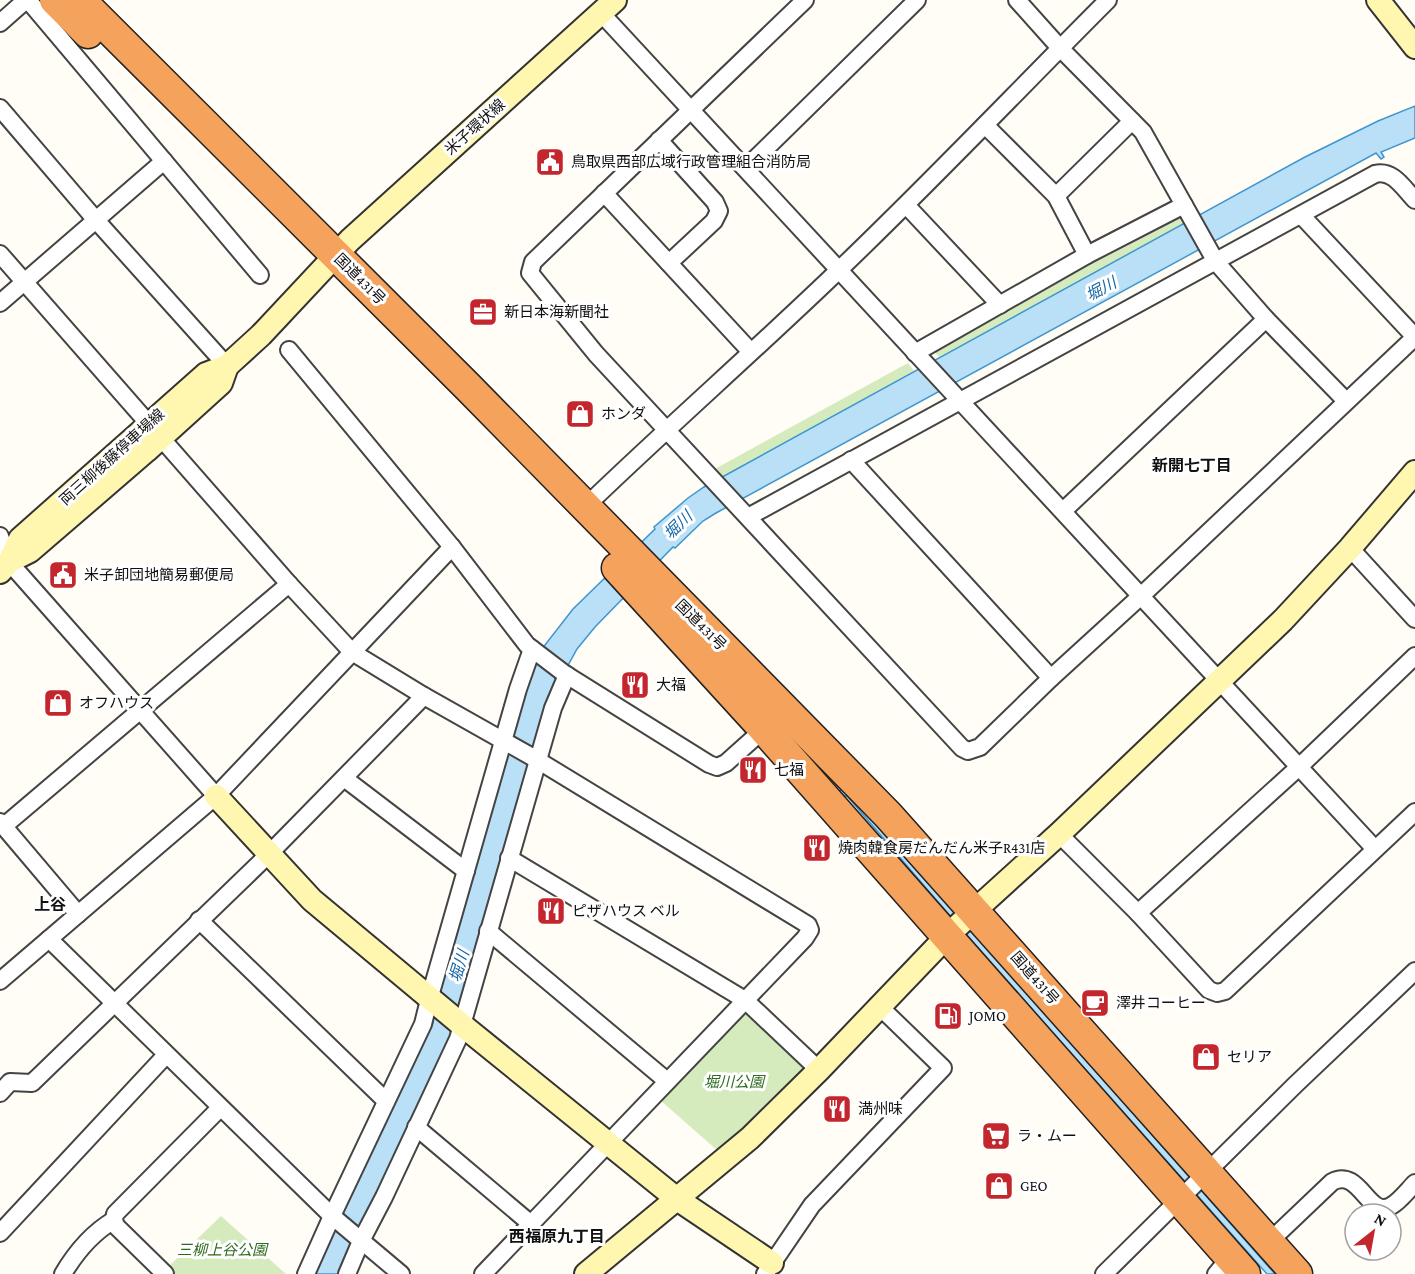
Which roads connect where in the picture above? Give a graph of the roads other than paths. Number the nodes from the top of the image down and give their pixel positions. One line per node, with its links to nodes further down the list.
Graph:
1 (27, 0): 10 (street); 18 (street)
2 (55, 0): 30 (highway, 国道431号)
3 (80, 0): 30 (highway, 国道431号)
4 (805, 0): 14 (street)
5 (917, 0): 19 (street)
6 (1017, 0): 12 (street)
7 (1108, 0): 12 (street)
8 (1378, 0): 11 (street)
9 (608, 7): 14 (street); 30 (street, 米子環状線)
10 (0, 23)
11 (1415, 47)
12 (1060, 48): 15 (street); 16 (street)
13 (0, 108): 26 (street)
14 (690, 110): 17 (street); 19 (street)
15 (1132, 121): 21 (street); 24 (street)
16 (985, 125): 21 (street); 23 (street)
17 (659, 140): 20 (street); 31 (street)
18 (164, 161): 26 (street); 33 (street)
19 (746, 168): 32 (street)
20 (604, 194): 31 (street); 45 (street)
21 (1056, 196): 28 (street)
22 (1415, 200): 25 (street)
23 (906, 205): 32 (street); 36 (street)
24 (1188, 212): 28 (street); 29 (street)
25 (1301, 215): 29 (street); 38 (street)
26 (95, 219): 34 (street); 42 (street)
27 (0, 254): 34 (street)
28 (1087, 255): 36 (street)
29 (1212, 255): 37 (street); 43 (street)
30 (329, 263): 42 (street, 両三柳後藤停車場線); 49 (highway, 国道431号); 55 (highway, 国道431号)
31 (669, 263): 40 (street)
32 (840, 269): 40 (street); 41 (street)
33 (260, 274)
34 (24, 282): 35 (street); 46 (street)
35 (0, 303)
36 (999, 305): 41 (street)
37 (1266, 319): 44 (street); 50 (street)
38 (1415, 337): 44 (street)
39 (289, 350): 53 (street)
40 (751, 352): 45 (street)
41 (917, 355): 43 (street)
42 (227, 366): 46 (street, 両三柳後藤停車場線)
43 (954, 396): 47 (street); 50 (street)
44 (1346, 401): 59 (street)
45 (666, 429): 49 (street); 51 (street)
46 (155, 431): 56 (street, 両三柳後藤停車場線); 57 (street)
47 (851, 460): 51 (street); 65 (street)
48 (1415, 472): 54 (street)
49 (585, 507): 55 (highway, 国道431号)
50 (1064, 511): 59 (street)
51 (744, 512): 65 (street)
52 (0, 536): 56 (street)
53 (452, 547): 61 (street); 62 (street)
54 (1350, 548): 60 (street); 66 (street)
55 (614, 551): 58 (highway, 国道431号)
56 (3, 564): 68 (street)
57 (288, 584): 62 (street); 68 (street)
58 (650, 588): 69 (highway, 国道431号); 82 (highway, 国道431号)
59 (1142, 595): 65 (street); 66 (street)
60 (1415, 619)
61 (534, 650): 64 (street); 70 (street)
62 (352, 652): 67 (street); 74 (street)
63 (1415, 656): 72 (street)
64 (566, 675): 69 (street); 71 (street)
65 (1051, 678)
66 (1219, 681): 72 (street); 77 (street)
67 (424, 696): 70 (street); 73 (street)
68 (140, 710): 74 (street); 76 (street)
69 (764, 729): 87 (highway, 国道431号)
70 (503, 741): 71 (street); 81 (street)
71 (538, 760): 80 (street); 92 (street)
72 (1300, 766): 78 (street); 83 (street)
73 (344, 778): 79 (street); 81 (street)
74 (216, 796): 79 (street); 84 (street)
75 (1415, 812): 78 (street)
76 (2, 824): 84 (street)
77 (1059, 834): 82 (street); 83 (street)
78 (1375, 849): 83 (street)
79 (269, 854): 85 (street); 91 (street)
80 (509, 858): 86 (street); 92 (street)
81 (466, 871): 91 (street)
82 (972, 912): 87 (street); 104 (highway, 国道431号)
83 (1138, 913)
84 (78, 914): 88 (street)
85 (199, 920): 93 (street); 100 (street)
86 (488, 931): 95 (street); 98 (street)
87 (949, 934): 94 (street); 106 (highway, 国道431号)
88 (49, 939): 90 (street); 93 (street)
89 (1415, 971): 104 (street)
90 (0, 981)
91 (430, 996): 95 (street); 100 (street)
92 (745, 1000): 97 (street); 98 (street)
93 (114, 1003): 96 (street); 99 (street)
94 (879, 1006): 97 (street); 114 (street)
95 (462, 1025): 102 (street); 103 (street)
96 (166, 1055): 101 (street); 111 (street)
97 (819, 1070): 107 (street)
98 (667, 1081): 103 (street)
99 (0, 1093)
100 (386, 1101): 108 (street)
101 (220, 1108): 108 (street); 109 (street)
102 (416, 1127): 110 (street); 112 (street)
103 (609, 1143): 107 (street); 110 (street)
104 (1204, 1174): 106 (street); 113 (highway, 国道431号)
105 (1415, 1183): 113 (street)
106 (1181, 1196): 115 (highway, 国道431号); 123 (street)
107 (677, 1199): 114 (street); 122 (street)
108 (332, 1216): 112 (street); 118 (street)
109 (114, 1220): 116 (street); 117 (street)
110 (531, 1224): 121 (street)
111 (0, 1233)
112 (361, 1241): 119 (street); 120 (street)
113 (1269, 1242): 124 (highway, 国道431号)
114 (769, 1268)
115 (1230, 1268)
116 (63, 1274)
117 (165, 1274)
118 (306, 1274)
119 (347, 1274)
120 (401, 1274)
121 (483, 1274)
122 (586, 1274)
123 (1104, 1274)
124 (1297, 1274)

